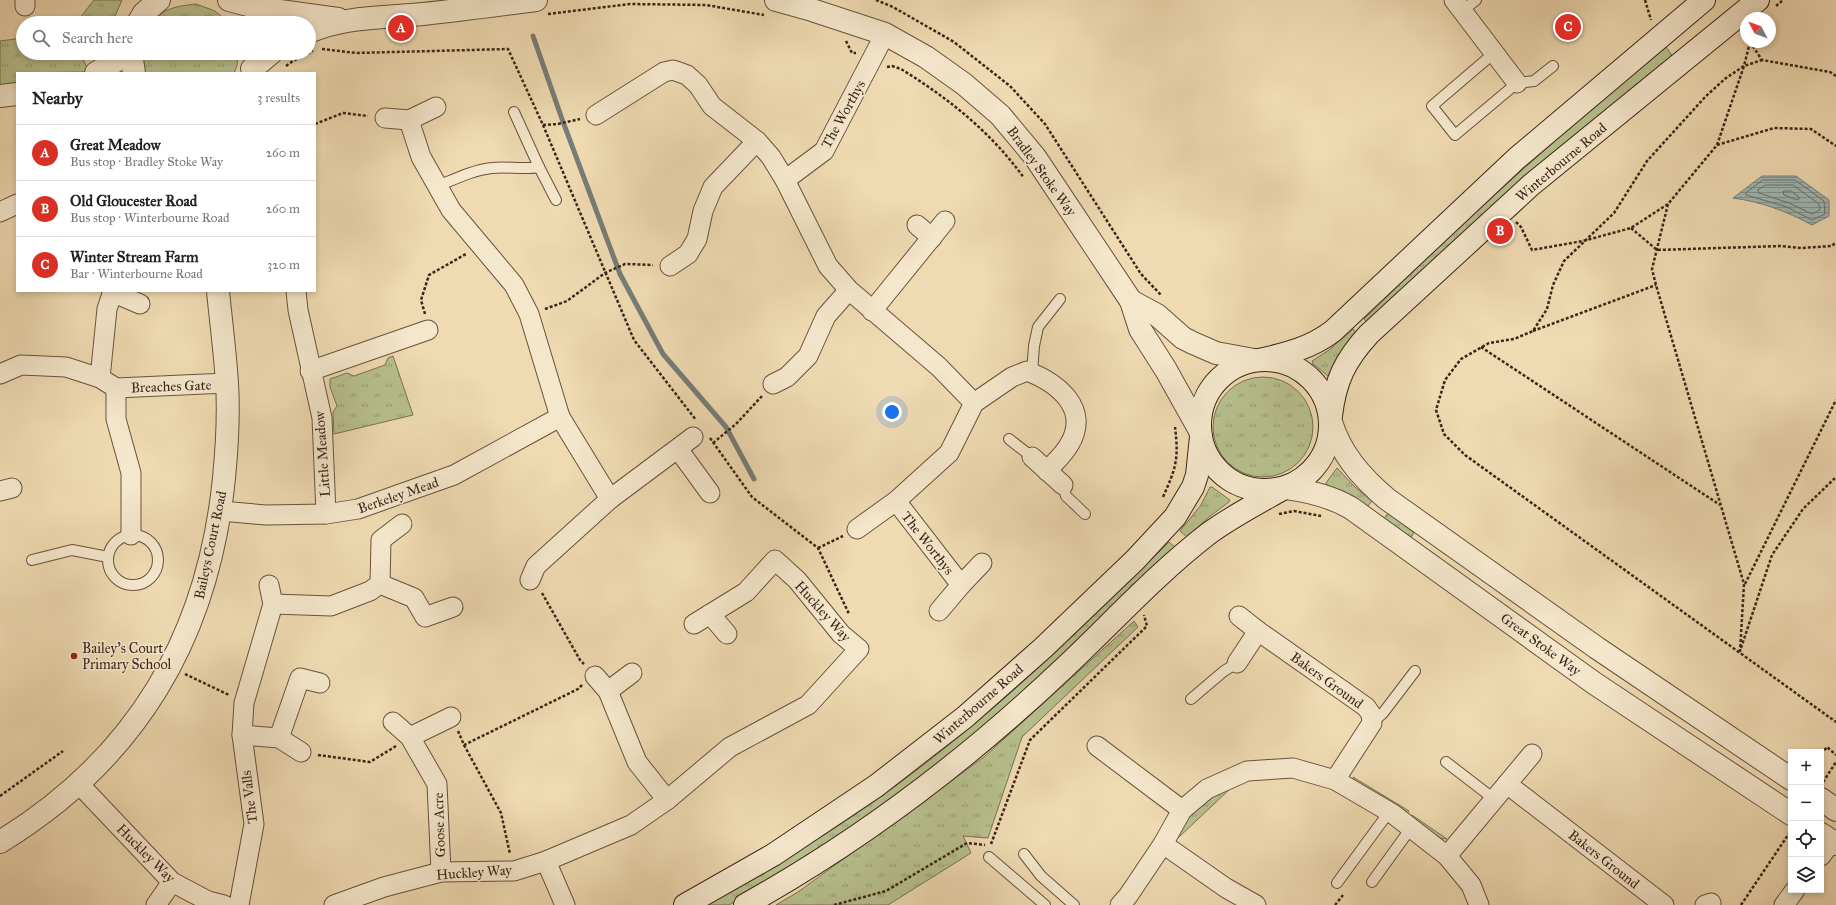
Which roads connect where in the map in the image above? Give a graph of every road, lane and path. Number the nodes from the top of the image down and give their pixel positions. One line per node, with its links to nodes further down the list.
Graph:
1 (228, 0): 7 (street); 8 (street)
2 (1758, 0): 9 (street, Winterbourne Road)
3 (1702, 1): 9 (street); 76 (street)
4 (1464, 4): 17 (street)
5 (539, 7): 6 (path); 8 (street)
6 (774, 8): 10 (street, Bradley Stoke Way)
7 (242, 16)
8 (345, 20): 11 (street)
9 (1724, 27): 87 (street, Winterbourne Road)
10 (885, 34): 45 (street, The Worthys); 69 (street, Bradley Stoke Way)
11 (316, 36)
12 (316, 41): 14 (path)
13 (316, 41): 40 (path)
14 (327, 46)
15 (1748, 48): 25 (path)
16 (1754, 48): 22 (path)
17 (1494, 53): 30 (street); 30 (lane)
18 (115, 60): 27 (street)
19 (132, 60): 28 (street)
20 (277, 60): 21 (path); 23 (street)
21 (293, 60)
22 (1762, 60): 25 (path); 29 (path)
23 (252, 65)
24 (1553, 66): 30 (lane)
25 (1744, 66): 42 (path); 57 (path)
26 (883, 69): 46 (path)
27 (98, 72)
28 (134, 72)
29 (1836, 76)
30 (1517, 83)
31 (16, 94): 32 (street)
32 (0, 96)
33 (436, 107): 37 (street)
34 (514, 112): 44 (lane)
35 (596, 115): 41 (street)
36 (385, 118): 37 (street); 39 (path)
37 (409, 120): 47 (street)
38 (569, 122): 40 (path)
39 (316, 124)
40 (543, 125): 62 (path)
41 (757, 141): 45 (street); 61 (street)
42 (1717, 145): 43 (path); 50 (path)
43 (1836, 146)
44 (539, 167): 47 (lane); 48 (lane)
45 (785, 180): 64 (street)
46 (1028, 183)
47 (438, 186): 59 (street)
48 (556, 200)
49 (16, 204): 51 (street)
50 (1668, 204): 55 (path); 60 (path)
51 (0, 212)
52 (1512, 218): 57 (path)
53 (945, 221): 56 (street)
54 (917, 225): 56 (street)
55 (1631, 228): 57 (path); 60 (path)
56 (932, 238): 71 (street)
57 (1583, 241): 74 (path)
58 (1836, 242): 60 (path)
59 (481, 246): 72 (street); 73 (path)
60 (1657, 250): 63 (path)
61 (670, 266): 62 (path)
62 (605, 273): 72 (path); 90 (path)
63 (1656, 285): 74 (path); 102 (path)
64 (849, 290): 71 (street); 82 (street)
65 (112, 292): 70 (street); 80 (street)
66 (218, 292): 81 (street, Baileys Court Road)
67 (296, 292): 77 (street, Little Meadow)
68 (1060, 299): 78 (lane)
69 (1131, 301): 76 (street, Bradley Stoke Way); 89 (street, Bradley Stoke Way)
70 (140, 304)
71 (872, 311): 85 (street)
72 (529, 314): 86 (street)
73 (428, 330): 77 (street)
74 (1533, 331): 75 (path)
75 (1481, 347): 102 (path); 130 (path)
76 (1256, 360): 87 (street); 89 (street)
77 (310, 371): 104 (street, Little Meadow)
78 (1032, 373): 85 (street, The Worthys); 94 (street)
79 (0, 374): 80 (street, Breaches Gate)
80 (100, 378): 83 (street, Breaches Gate)
81 (227, 383): 83 (street, Breaches Gate); 103 (street, Baileys Court Road)
82 (773, 384): 92 (path)
83 (116, 388): 110 (street, Breaches Gate)
84 (1836, 400): 117 (path)
85 (974, 403): 100 (street, The Worthys)
86 (560, 417): 99 (street); 104 (street, Berkeley Mead)
87 (1331, 419): 97 (street); 156 (street, Great Stoke Way)
88 (1174, 420): 101 (path)
89 (1200, 434): 97 (street); 188 (street, Winterbourne Road)
90 (695, 437): 92 (path); 98 (street); 99 (street)
91 (1009, 439): 93 (lane)
92 (713, 443): 111 (path)
93 (1032, 457): 94 (street)
94 (1047, 471): 96 (street)
95 (1836, 477): 130 (path)
96 (1063, 485): 105 (lane)
97 (1284, 489): 168 (street, Great Stoke Way); 189 (street, Winterbourne Road)
98 (710, 493)
99 (610, 499): 115 (street)
100 (896, 501): 109 (street, The Worthys); 119 (street, The Worthys)
101 (1160, 504)
102 (1721, 505): 117 (path)
103 (221, 511): 104 (street, Berkeley Mead); 135 (street, Baileys Court Road)
104 (326, 514)
105 (1085, 514)
106 (1272, 515): 107 (path)
107 (1326, 518)
108 (402, 524): 116 (street)
109 (857, 529): 111 (path)
110 (131, 535): 112 (lane); 112 (lane)
111 (818, 548): 129 (path)
112 (108, 557): 113 (lane)
113 (32, 560)
114 (982, 563): 119 (street, The Worthys)
115 (530, 567): 134 (path)
116 (380, 584): 120 (street); 121 (street)
117 (1744, 584): 130 (path)
118 (269, 585): 120 (street, The Valls)
119 (961, 585): 122 (street, The Worthys)
120 (273, 604): 139 (street, The Valls)
121 (453, 607)
122 (939, 611)
123 (1143, 613): 190 (path)
124 (710, 614): 126 (street, Huckley Way); 128 (street); 129 (street, Huckley Way)
125 (1239, 616): 127 (street, Bakers Ground)
126 (694, 624)
127 (1258, 631): 131 (street); 142 (street, Bakers Ground)
128 (727, 634)
129 (842, 634): 163 (street, Huckley Way)
130 (1740, 653): 143 (path)
131 (1237, 663): 138 (lane)
132 (1415, 671): 142 (lane)
133 (632, 673): 137 (street)
134 (594, 674): 137 (street); 147 (path)
135 (165, 677): 139 (path); 159 (street, Baileys Court Road)
136 (320, 683): 146 (street)
137 (608, 691): 163 (street)
138 (1191, 699)
139 (244, 702): 144 (street, The Valls)
140 (451, 717): 145 (street); 147 (path)
141 (393, 722): 145 (street, Goose Acre)
142 (1372, 722): 157 (street, Bakers Ground)
143 (1836, 722)
144 (242, 736): 146 (street); 185 (street, The Valls)
145 (410, 737): 151 (path); 178 (street, Goose Acre)
146 (279, 738): 151 (street)
147 (464, 745): 177 (path)
148 (1097, 746): 165 (street)
149 (62, 750): 161 (path)
150 (1824, 750): 153 (path)
151 (301, 752)
152 (1532, 754): 160 (street)
153 (1836, 755)
154 (1446, 762): 162 (lane)
155 (1836, 762): 158 (path)
156 (1788, 777)
157 (1335, 780): 165 (street); 167 (street)
158 (1824, 780)
159 (79, 784): 171 (street, Baileys Court Road); 179 (street, Huckley Way)
160 (1507, 784): 162 (street); 196 (street, Bakers Ground)
161 (0, 796)
162 (1494, 799): 174 (street)
163 (667, 800): 176 (street, Huckley Way)
164 (1824, 802): 166 (street)
165 (1182, 810): 172 (street)
166 (1836, 810)
167 (1390, 812): 169 (street); 181 (lane)
168 (1788, 812)
169 (1411, 828): 174 (street); 180 (lane)
170 (1788, 834): 197 (path)
171 (0, 842)
172 (1163, 844): 193 (street); 194 (street)
173 (1024, 854): 192 (lane)
174 (1447, 856): 195 (street)
175 (989, 857): 191 (lane)
176 (546, 860): 177 (street, Huckley Way); 187 (street)
177 (514, 871): 178 (street, Huckley Way)
178 (441, 872): 186 (street, Huckley Way)
179 (172, 882): 183 (street); 184 (street, Huckley Way)
180 (1372, 882)
181 (1337, 883)
182 (1793, 893): 198 (street)
183 (156, 905)
184 (224, 905)
185 (239, 905)
186 (334, 905)
187 (565, 905)
188 (685, 905)
189 (745, 905)
190 (834, 905)
191 (1044, 905)
192 (1074, 905)
193 (1120, 905)
194 (1256, 905)
195 (1479, 905)
196 (1664, 905)
197 (1741, 905)
198 (1784, 905)

